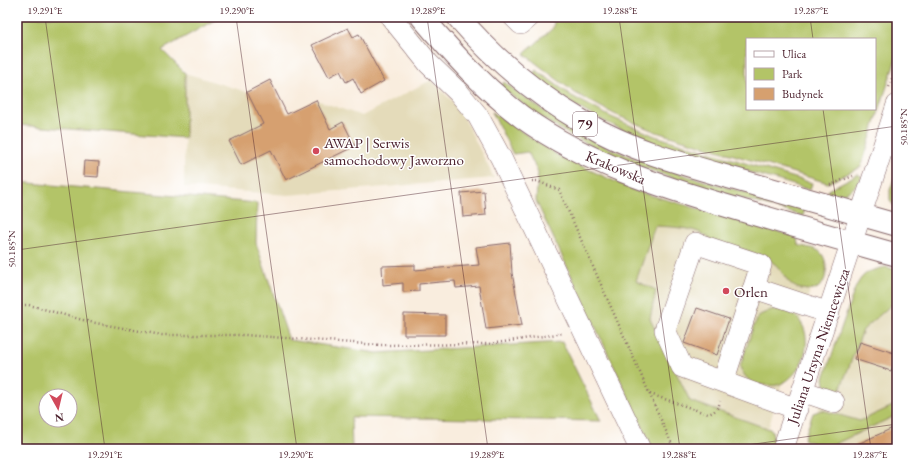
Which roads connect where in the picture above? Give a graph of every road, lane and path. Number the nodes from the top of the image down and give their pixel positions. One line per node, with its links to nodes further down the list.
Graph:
1 (391, 17): 6 (street)
2 (422, 17): 10 (main road, Krakowska / 79)
3 (458, 17): 8 (main road, Krakowska / 79)
4 (897, 105): 8 (street)
5 (856, 175): 7 (path)
6 (512, 181): 15 (street); 17 (path)
7 (825, 185)
8 (862, 215): 9 (main road, 79); 10 (street, Juliana Ursyna Niemcewicza)
9 (897, 225)
10 (852, 242): 11 (main road, 79); 14 (street, Juliana Ursyna Niemcewicza)
11 (897, 255)
12 (754, 288): 14 (street); 16 (street); 16 (street)
13 (17, 305): 15 (path)
14 (829, 313): 18 (street, Juliana Ursyna Niemcewicza)
15 (582, 329): 21 (street)
16 (723, 382): 17 (path); 18 (street)
17 (650, 394): 22 (path)
18 (800, 400): 19 (street); 20 (street, Juliana Ursyna Niemcewicza)
19 (834, 402)
20 (788, 447)
21 (640, 449)
22 (674, 449)

